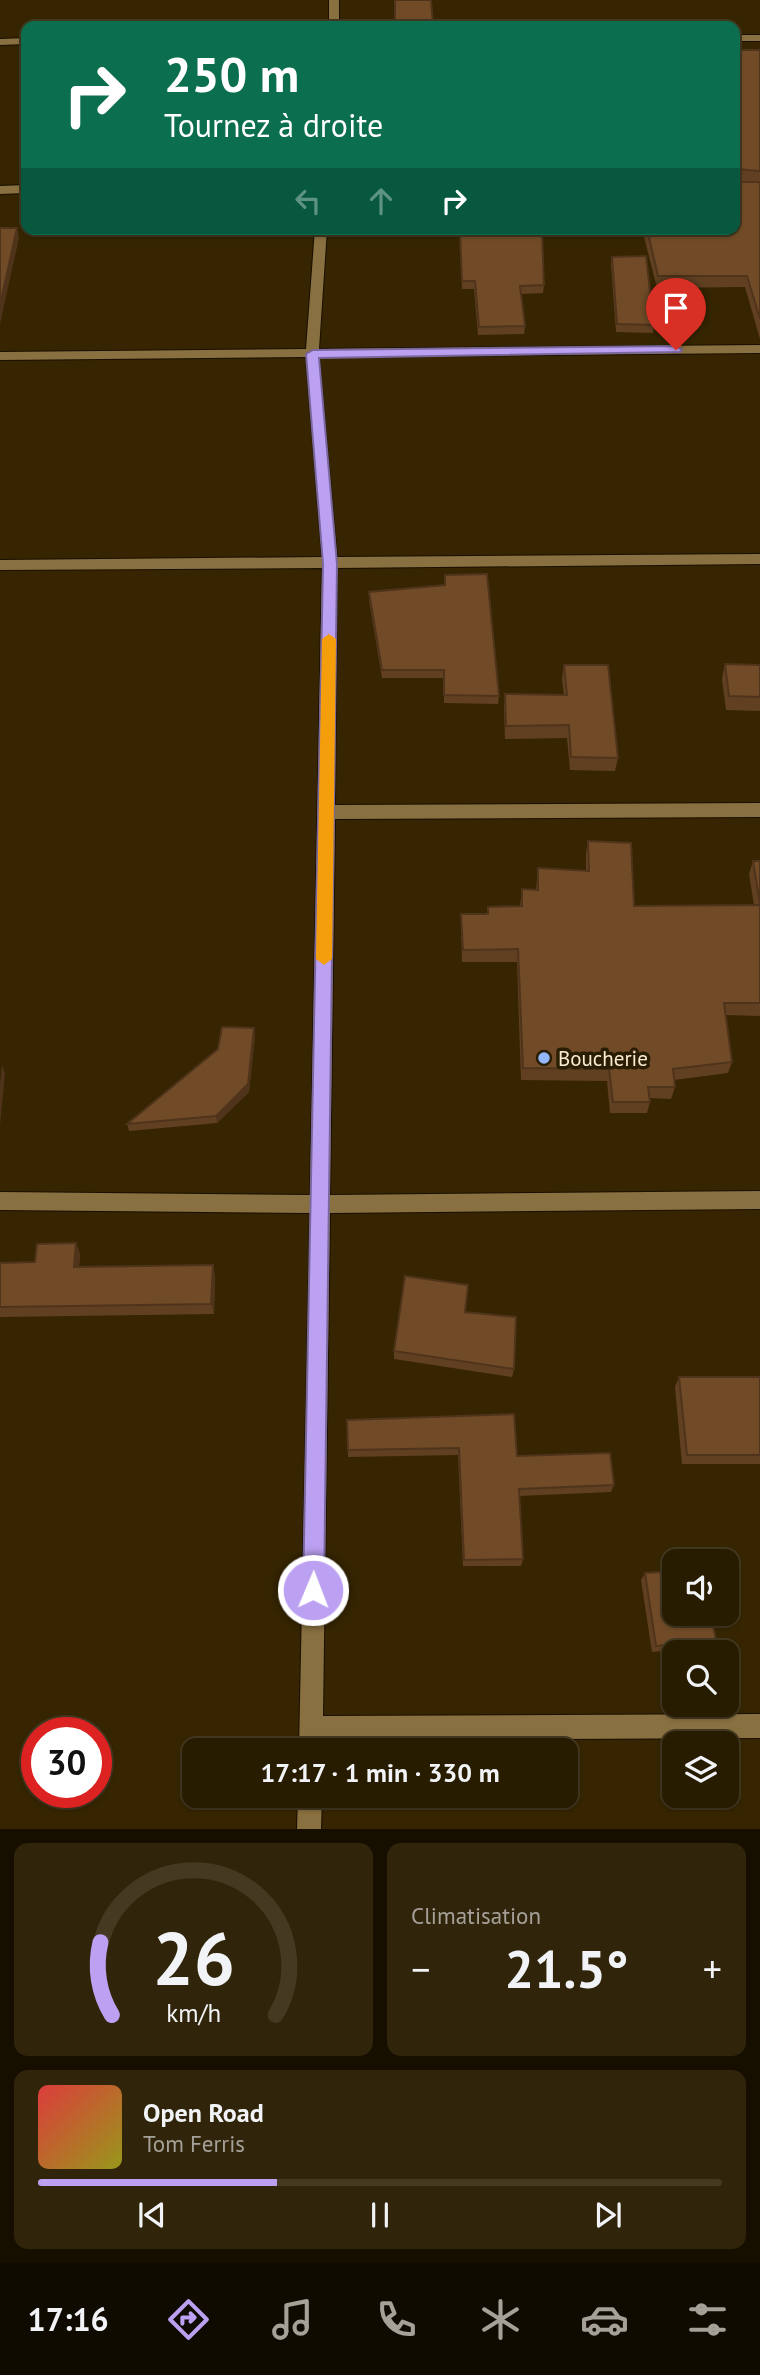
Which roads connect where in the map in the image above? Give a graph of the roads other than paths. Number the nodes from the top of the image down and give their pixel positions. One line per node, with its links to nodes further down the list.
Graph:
1 (334, 0): 2 (street)
2 (334, 21)
3 (740, 38): 4 (street)
4 (760, 38)
5 (0, 41): 6 (street)
6 (21, 41)
7 (21, 189): 8 (street)
8 (0, 190)
9 (321, 235): 11 (street)
10 (760, 349): 11 (street)
11 (313, 354): 12 (street); 14 (street)
12 (0, 356)
13 (760, 559): 14 (street)
14 (330, 564): 15 (street); 17 (street)
15 (0, 565)
16 (760, 810): 17 (street)
17 (327, 811): 20 (street)
18 (760, 1199): 20 (street)
19 (0, 1201): 20 (street)
20 (320, 1204): 22 (street)
21 (760, 1726): 23 (street)
22 (311, 1738)
23 (346, 1738)
24 (310, 1808): 25 (street)
25 (309, 1829)

